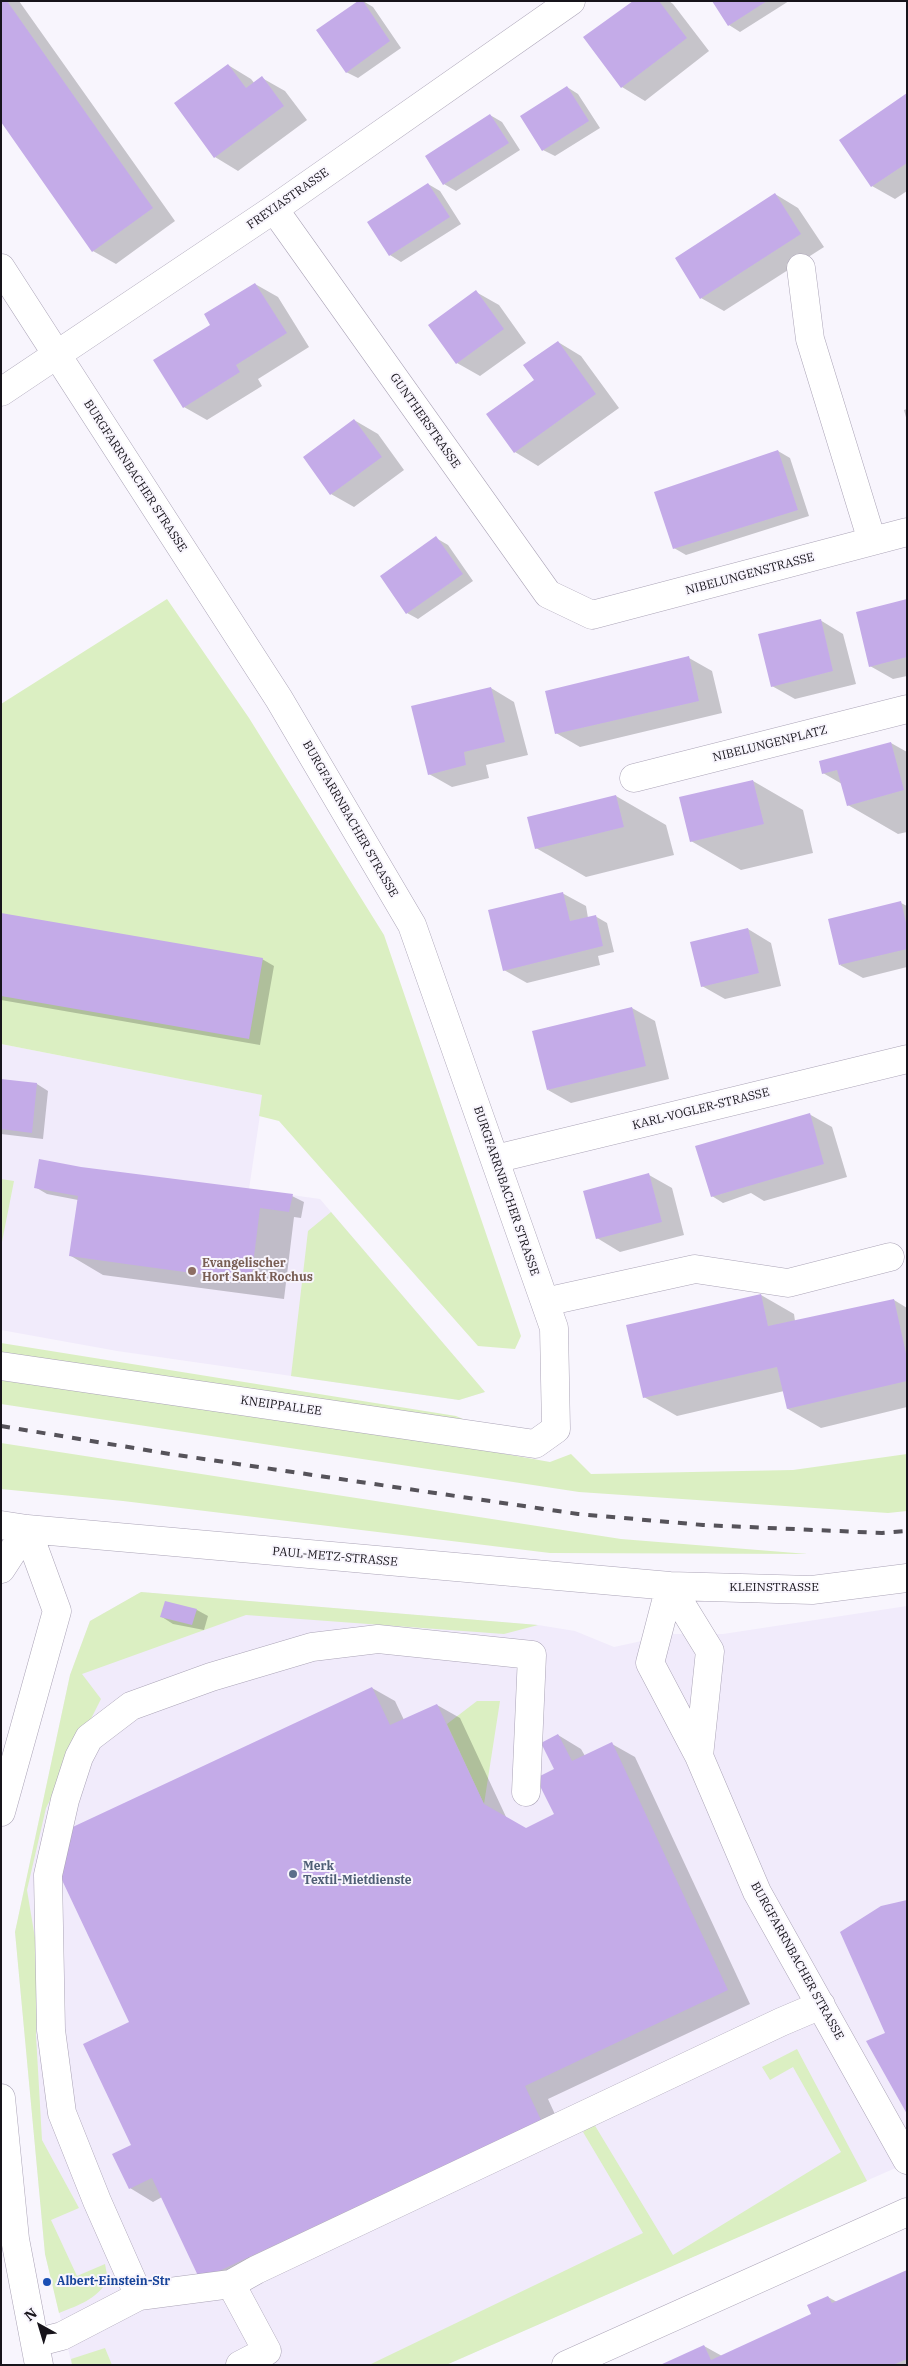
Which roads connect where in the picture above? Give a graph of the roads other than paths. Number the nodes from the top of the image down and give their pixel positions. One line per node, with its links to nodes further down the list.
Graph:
1 (572, 1): 2 (street, FREYJASTRASSE)
2 (274, 209): 5 (street, FREYJASTRASSE); 9 (street, GUNTHERSTRASSE)
3 (1, 268): 5 (street, BURGFARRNBACHER STRASSE)
4 (801, 268): 8 (street)
5 (58, 355): 6 (street, FREYJASTRASSE); 13 (street, BURGFARRNBACHER STRASSE)
6 (1, 392)
7 (907, 532): 8 (street, NIBELUNGENSTRASSE)
8 (872, 541): 9 (street, NIBELUNGENSTRASSE)
9 (592, 615)
10 (907, 709): 11 (street, NIBELUNGENPLATZ)
11 (634, 778)
12 (907, 1059): 13 (street, KARL-VOGLER-STRASSE)
13 (495, 1159): 15 (street, BURGFARRNBACHER STRASSE)
14 (890, 1257): 15 (street)
15 (544, 1302): 17 (street, BURGFARRNBACHER STRASSE)
16 (1, 1366): 17 (street, KNEIPPALLEE)
17 (556, 1429)
18 (14, 1528): 19 (street); 21 (street, PAUL-METZ-STRASSE); 24 (street)
19 (1, 1569)
20 (907, 1578): 21 (street, KLEINSTRASSE)
21 (670, 1586): 22 (street, BURGFARRNBACHER STRASSE); 22 (street, BURGFARRNBACHER STRASSE)
22 (698, 1756): 25 (street, BURGFARRNBACHER STRASSE)
23 (526, 1792): 30 (street)
24 (1, 1812)
25 (821, 2005): 27 (street, BURGFARRNBACHER STRASSE); 29 (street)
26 (1, 2098): 31 (street)
27 (907, 2160)
28 (907, 2212): 33 (street)
29 (232, 2284): 30 (street); 32 (street)
30 (139, 2296): 31 (street)
31 (37, 2354)
32 (240, 2365)
33 (566, 2365)

